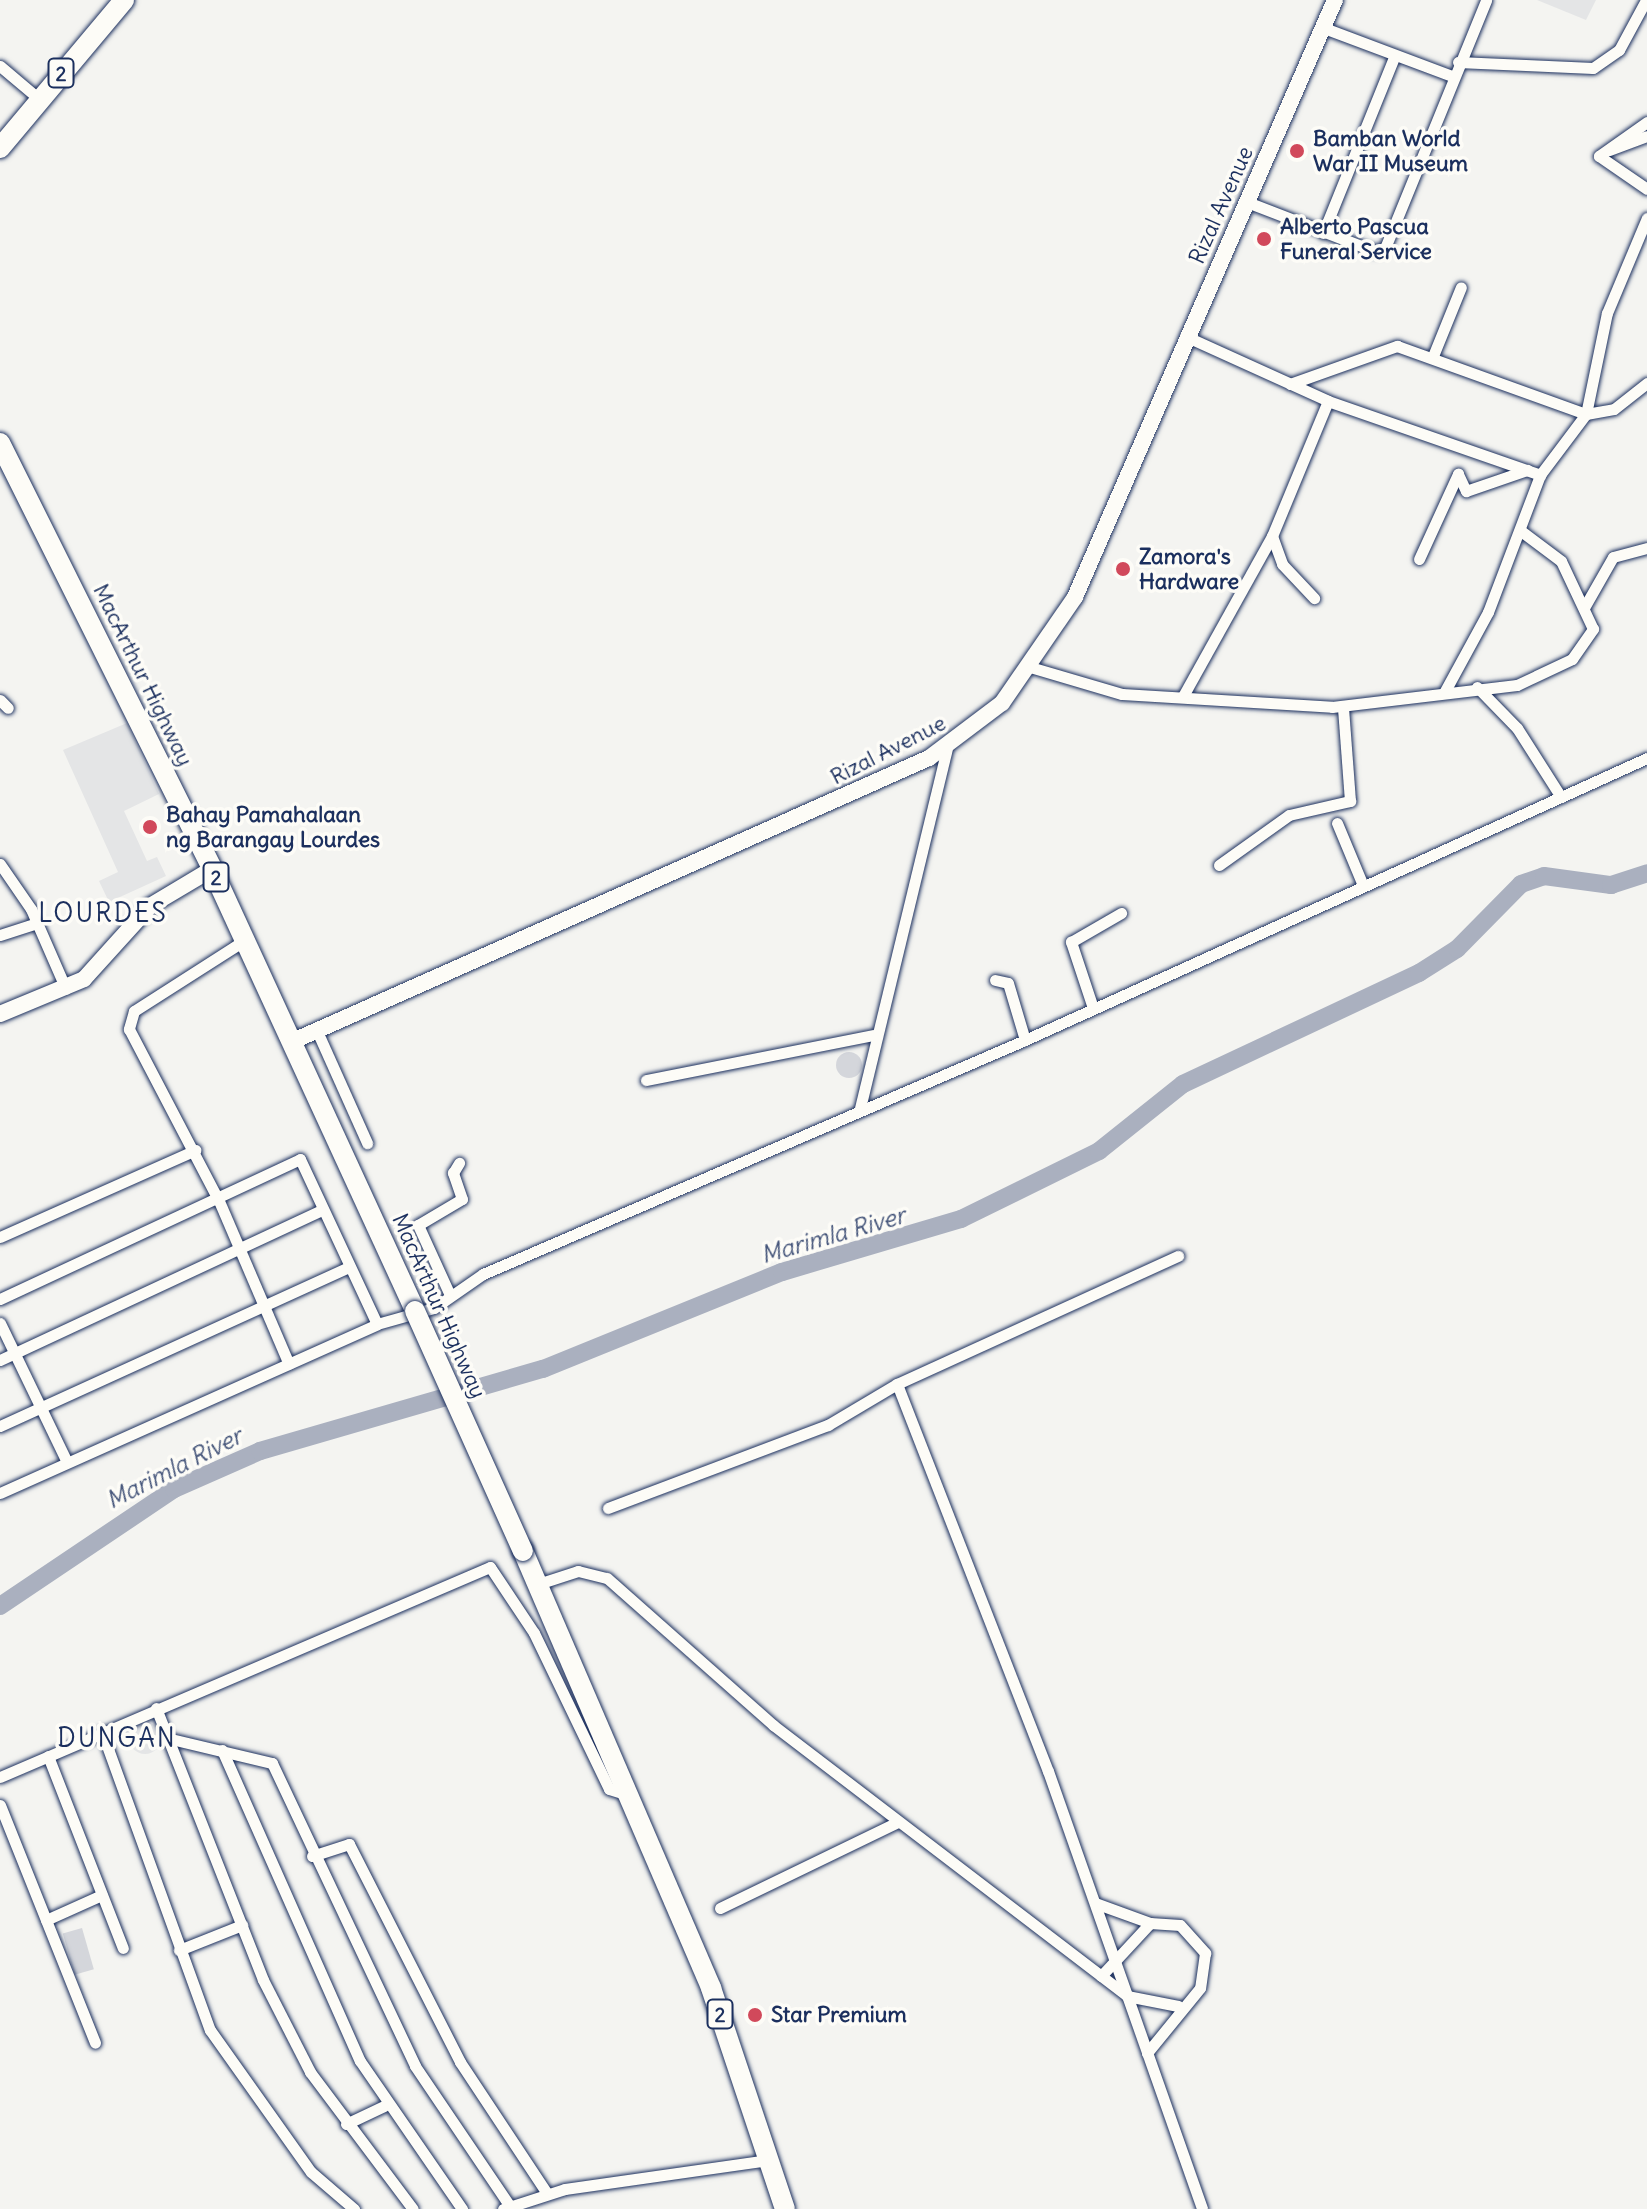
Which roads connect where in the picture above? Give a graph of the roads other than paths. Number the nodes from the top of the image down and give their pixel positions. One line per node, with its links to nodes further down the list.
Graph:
1 (124, 0): 10 (highway, 2)
2 (1335, 0): 5 (street, Rizal Avenue)
3 (1486, 0): 7 (street)
4 (1646, 0): 7 (street)
5 (1324, 28): 6 (street); 16 (street, Rizal Avenue)
6 (1394, 57): 9 (street); 18 (street)
7 (1458, 62): 9 (street)
8 (0, 66): 10 (street)
9 (1452, 76): 18 (street)
10 (39, 99): 13 (highway, 2)
11 (1647, 122): 14 (street)
12 (1647, 136): 14 (street)
13 (0, 148)
14 (1609, 150): 15 (street)
15 (1647, 189)
16 (1247, 202): 18 (street); 20 (street, Rizal Avenue)
17 (1647, 218): 25 (street)
18 (1323, 233)
19 (1461, 287): 21 (street)
20 (1185, 336): 23 (street); 35 (street, Rizal Avenue)
21 (1433, 356): 23 (street); 25 (street)
22 (1647, 383): 25 (street)
23 (1290, 384): 24 (street)
24 (1328, 401): 27 (street); 30 (street)
25 (1586, 414): 28 (street)
26 (0, 443): 46 (highway, MacArthur Highway / 2)
27 (1527, 470): 28 (street); 32 (street)
28 (1540, 475): 29 (street)
29 (1521, 531): 34 (street); 37 (street)
30 (1272, 536): 33 (street); 38 (street)
31 (1647, 548): 34 (street)
32 (1419, 559)
33 (1314, 598)
34 (1585, 606): 36 (street)
35 (1030, 667): 38 (street); 40 (street, Rizal Avenue)
36 (1477, 687): 37 (street); 42 (street)
37 (1445, 691): 39 (street)
38 (1183, 696): 39 (street)
39 (1343, 707): 45 (street)
40 (947, 749): 56 (street, Rizal Avenue); 57 (street)
41 (1647, 758): 42 (street)
42 (1561, 797): 47 (street)
43 (1337, 823): 47 (street)
44 (0, 864): 49 (street)
45 (1219, 865)
46 (212, 869): 51 (highway, MacArthur Highway / 2); 53 (street)
47 (1362, 883): 54 (street)
48 (1121, 913): 54 (street)
49 (37, 923): 50 (street); 53 (street)
50 (0, 935)
51 (245, 940): 59 (highway, MacArthur Highway / 2); 63 (street)
52 (995, 980): 58 (street)
53 (66, 989): 55 (street)
54 (1093, 1008): 58 (street)
55 (0, 1014)
56 (317, 1031): 59 (street, Rizal Avenue); 62 (street)
57 (874, 1035): 60 (street); 61 (street)
58 (1025, 1040): 61 (street)
59 (291, 1042): 85 (highway, MacArthur Highway / 2, bridge)
60 (646, 1080)
61 (860, 1108): 71 (street)
62 (367, 1143)
63 (195, 1150): 65 (street); 67 (street)
64 (459, 1163): 71 (street)
65 (219, 1201): 66 (street); 68 (street); 72 (street)
66 (322, 1210): 68 (street); 70 (street)
67 (0, 1237)
68 (242, 1251): 73 (street); 76 (street)
69 (1178, 1256): 79 (street)
70 (349, 1267): 73 (street); 75 (street)
71 (449, 1293): 75 (street)
72 (0, 1299)
73 (266, 1304): 78 (street); 80 (street)
74 (0, 1323): 76 (street)
75 (377, 1324): 78 (street)
76 (15, 1353): 77 (street); 80 (street)
77 (0, 1360)
78 (289, 1364): 82 (street)
79 (897, 1384): 84 (street); 97 (street)
80 (38, 1410): 81 (street); 82 (street)
81 (0, 1426)
82 (67, 1462): 83 (street)
83 (0, 1493)
84 (608, 1508)
85 (538, 1584): 92 (highway, MacArthur Highway / 2); 94 (street)
86 (156, 1708): 87 (street); 88 (street); 92 (street)
87 (102, 1732): 90 (street); 103 (street)
88 (171, 1739): 89 (street); 101 (street)
89 (222, 1750): 95 (street); 110 (street)
90 (48, 1756): 91 (street); 96 (street)
91 (0, 1777)
92 (632, 1796): 112 (highway, MacArthur Highway / 2)
93 (0, 1805): 99 (street)
94 (898, 1822): 98 (street); 105 (street)
95 (312, 1856): 113 (street); 114 (street)
96 (102, 1895): 99 (street); 102 (street)
97 (1095, 1903): 100 (street); 104 (street)
98 (720, 1908)
99 (46, 1920): 108 (street)
100 (1150, 1923): 104 (street); 107 (street)
101 (242, 1925): 103 (street); 111 (street)
102 (123, 1948)
103 (179, 1950): 115 (street)
104 (1115, 1961): 105 (street); 106 (street)
105 (1101, 1976): 106 (street)
106 (1127, 1996): 107 (street); 109 (street)
107 (1178, 2006): 109 (street)
108 (95, 2043)
109 (1147, 2053): 119 (street)
110 (384, 2106): 111 (street); 117 (street)
111 (346, 2124): 116 (street)
112 (770, 2160): 113 (street); 118 (highway, MacArthur Highway / 2)
113 (546, 2192): 114 (street)
114 (506, 2207)
115 (354, 2209)
116 (413, 2209)
117 (462, 2209)
118 (785, 2209)
119 (1202, 2209)

